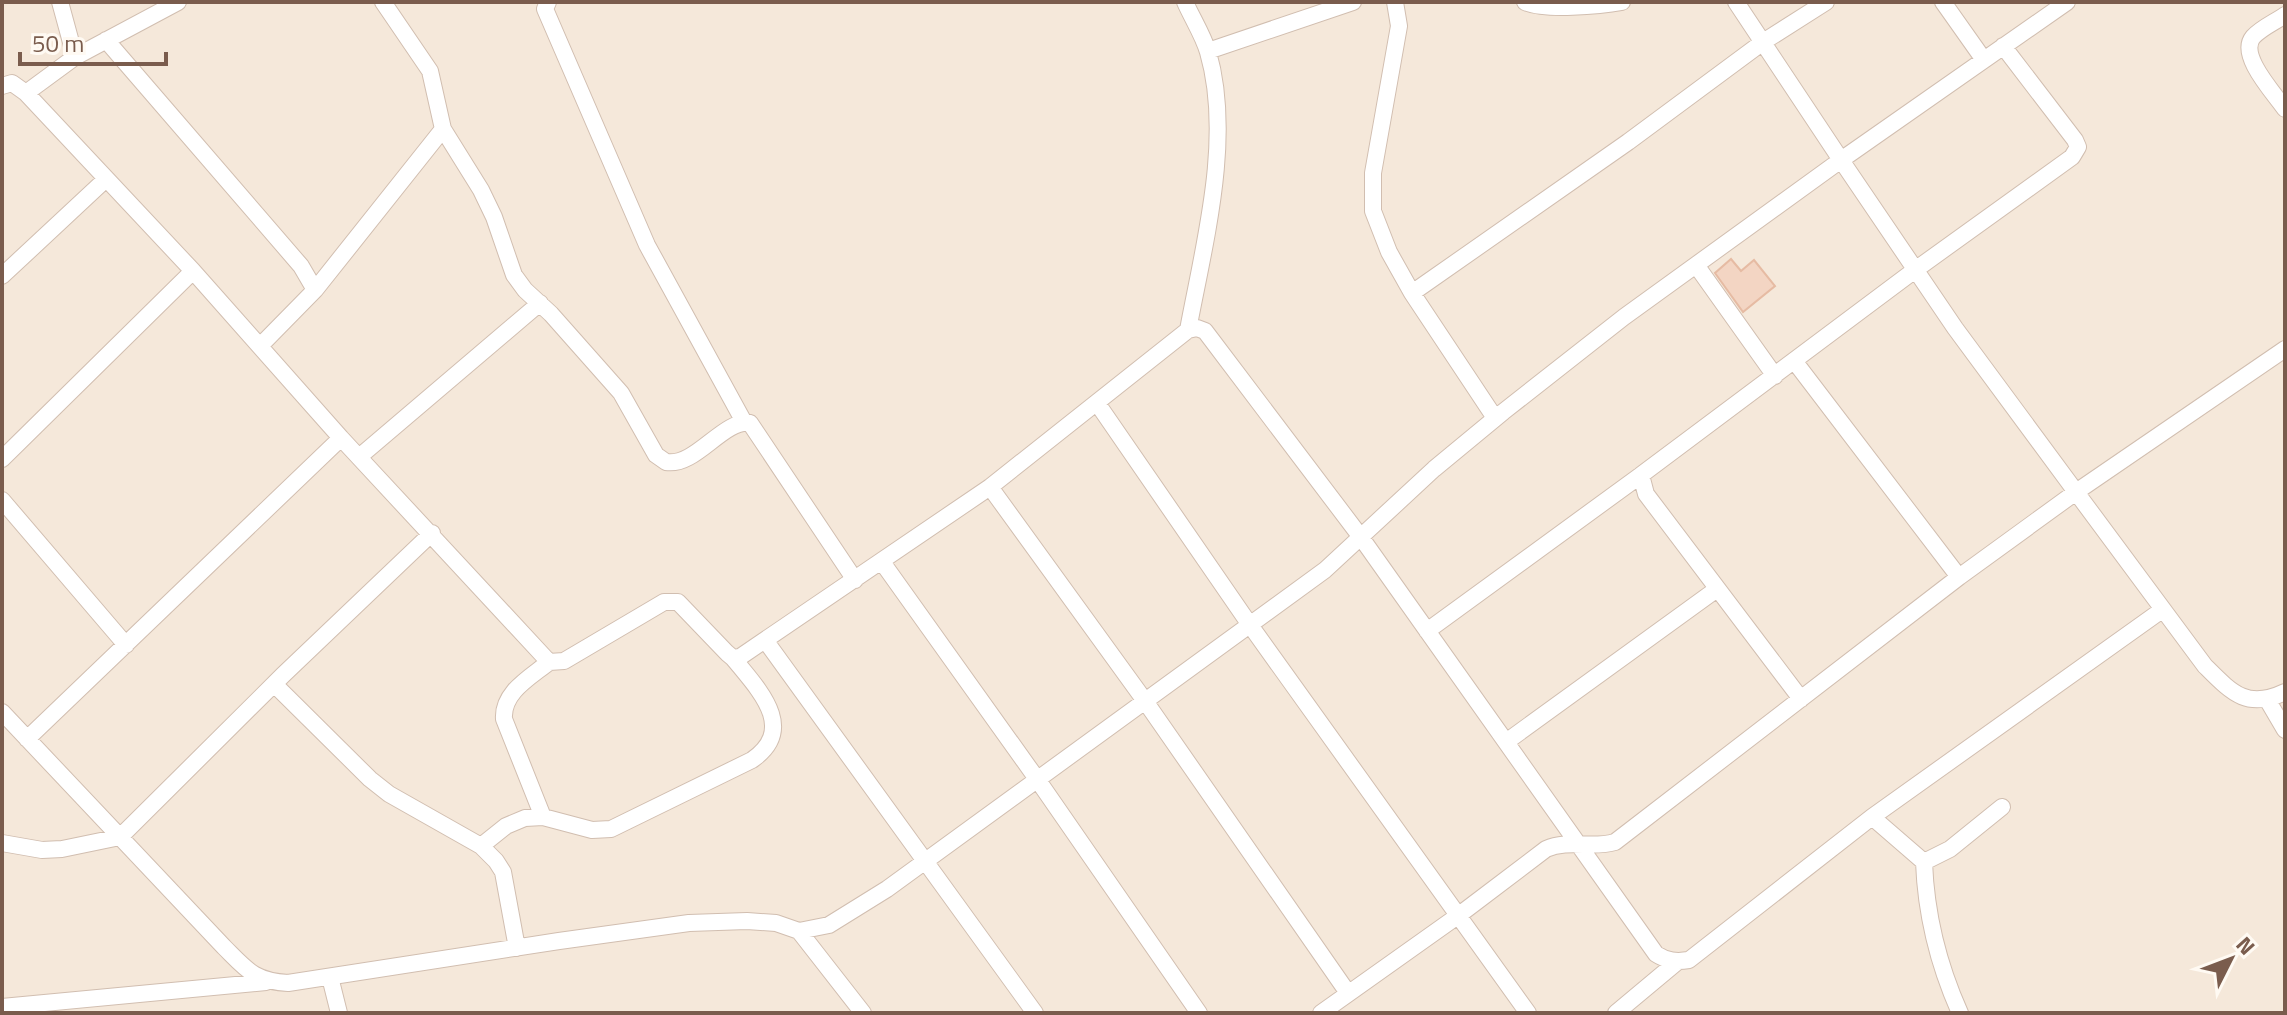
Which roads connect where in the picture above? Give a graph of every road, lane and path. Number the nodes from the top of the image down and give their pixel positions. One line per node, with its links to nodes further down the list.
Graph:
1 (60, 2): 19 (street)
2 (178, 2): 15 (street)
3 (383, 2): 24 (street)
4 (548, 2): 41 (street)
5 (1185, 2): 18 (street)
6 (1353, 2): 18 (street)
7 (1395, 2): 32 (street)
8 (1525, 2): 9 (street)
9 (1622, 2)
10 (1736, 2): 16 (street)
11 (1826, 2): 16 (street)
12 (1943, 2): 20 (street)
13 (2067, 2): 17 (street)
14 (2285, 15): 23 (street)
15 (106, 40): 19 (street); 31 (street)
16 (1763, 42): 25 (street); 32 (street)
17 (2003, 46): 20 (street); 28 (street)
18 (1208, 51): 34 (street)
19 (75, 57): 22 (street)
20 (1984, 60): 25 (street)
21 (2, 86): 22 (street)
22 (26, 93): 26 (street)
23 (2285, 109)
24 (443, 129): 31 (street); 33 (street)
25 (1841, 160): 27 (street); 28 (street)
26 (106, 179): 29 (street); 30 (street)
27 (1696, 265): 38 (street); 40 (street)
28 (1915, 270): 37 (street); 47 (street)
29 (193, 271): 35 (street); 44 (street)
30 (2, 276)
31 (315, 290): 35 (street)
32 (1412, 293): 40 (street)
33 (540, 303): 41 (street); 43 (street)
34 (1188, 330): 39 (street); 50 (street)
35 (260, 346): 42 (street)
36 (2285, 349): 47 (street)
37 (1795, 362): 38 (street); 52 (street)
38 (1775, 376): 45 (street)
39 (1097, 403): 46 (street); 56 (street)
40 (1495, 418): 50 (street)
41 (744, 422): 53 (street)
42 (341, 438): 43 (street); 59 (street)
43 (359, 457): 49 (street)
44 (2, 459)
45 (1641, 475): 54 (street); 57 (street)
46 (990, 487): 51 (street); 65 (street)
47 (2076, 492): 52 (street); 55 (street)
48 (2, 500): 59 (street)
49 (432, 533): 61 (street); 62 (street)
50 (1360, 536): 56 (street); 57 (street)
51 (882, 562): 53 (street); 71 (street)
52 (1959, 577): 64 (street)
53 (855, 580): 58 (street)
54 (1717, 589): 64 (street); 70 (street)
55 (2162, 610): 66 (street); 74 (street)
56 (1250, 625): 65 (street); 81 (street)
57 (1427, 631): 70 (street)
58 (765, 640): 60 (street); 79 (street)
59 (126, 645): 69 (street)
60 (733, 658): 61 (street); 73 (street)
61 (549, 662): 73 (street)
62 (274, 684): 75 (street); 78 (street)
63 (2285, 692): 66 (street)
64 (1801, 699): 77 (street)
65 (1145, 701): 71 (street); 87 (street)
66 (2268, 701): 68 (street)
67 (2, 712): 69 (street)
68 (2285, 730)
69 (27, 739): 75 (street)
70 (1506, 742): 77 (street)
71 (1037, 779): 79 (street); 92 (street)
72 (2002, 807): 80 (street)
73 (543, 817): 78 (street)
74 (1872, 817): 80 (street); 84 (street)
75 (120, 837): 76 (street); 86 (street)
76 (2, 843)
77 (1577, 844): 81 (street); 84 (street)
78 (481, 846): 83 (street)
79 (923, 861): 82 (street); 91 (street)
80 (1924, 862): 96 (street)
81 (1459, 915): 87 (street); 94 (street)
82 (799, 931): 83 (street); 90 (street)
83 (517, 948): 85 (street)
84 (1677, 962): 95 (street)
85 (330, 977): 86 (street); 89 (street)
86 (266, 982): 88 (street)
87 (1348, 993): 93 (street)
88 (2, 1007)
89 (339, 1013)
90 (863, 1013)
91 (1035, 1013)
92 (1199, 1013)
93 (1321, 1013)
94 (1528, 1013)
95 (1616, 1013)
96 (1960, 1013)

